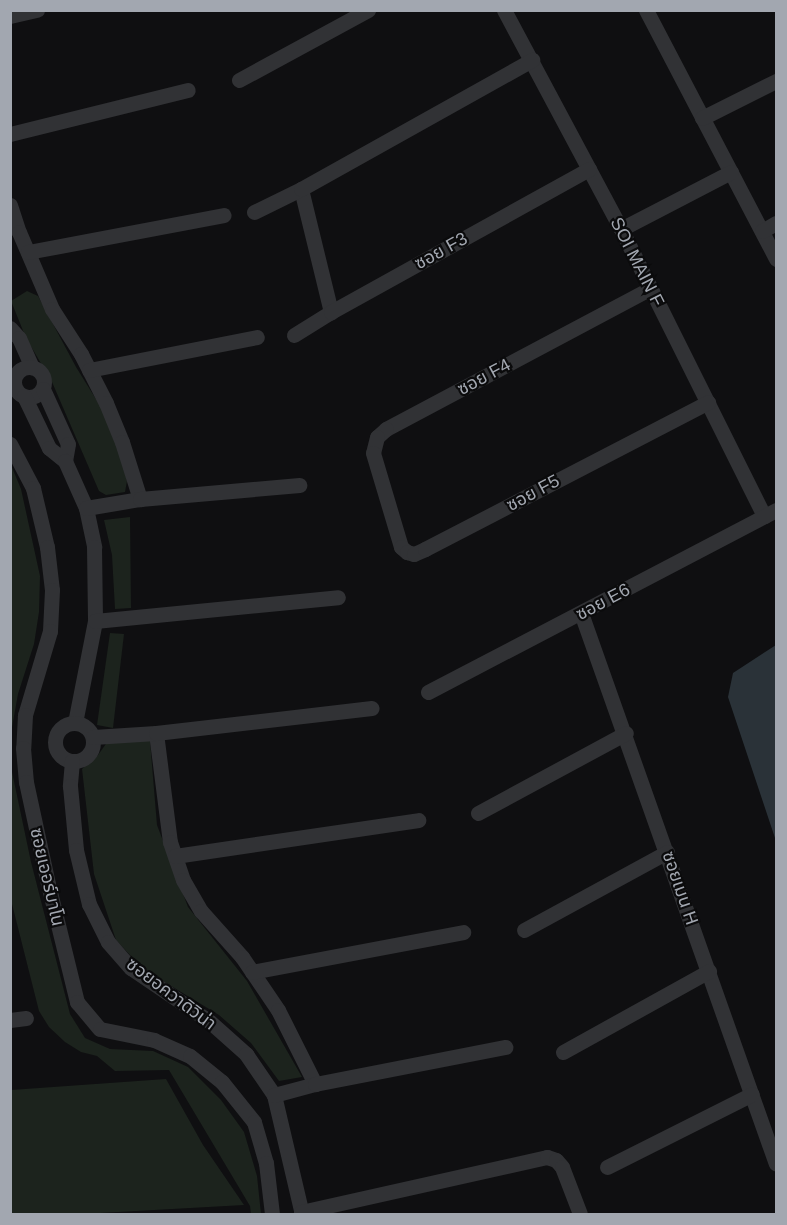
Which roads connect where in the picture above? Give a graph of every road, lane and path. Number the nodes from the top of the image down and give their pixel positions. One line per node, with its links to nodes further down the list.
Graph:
1 (37, 10): 5 (street)
2 (368, 10): 7 (street)
3 (504, 10): 6 (street, SOI MAIN F)
4 (646, 10): 10 (street)
5 (10, 16)
6 (532, 60): 12 (street, SOI MAIN F); 14 (street)
7 (239, 80)
8 (777, 81): 10 (street)
9 (188, 90): 11 (street)
10 (702, 118): 13 (street)
11 (10, 134)
12 (589, 169): 19 (street, SOI MAIN F); 24 (street, ซอย F3)
13 (731, 172): 19 (street); 20 (street)
14 (301, 189): 16 (street); 24 (street)
15 (10, 205): 21 (street)
16 (254, 212)
17 (224, 215): 21 (street)
18 (777, 223): 20 (street)
19 (621, 229): 23 (street, SOI MAIN F)
20 (762, 231): 22 (street)
21 (28, 252): 29 (street)
22 (777, 259)
23 (651, 288): 33 (street, SOI MAIN F); 38 (street, ซอย F4)
24 (331, 312): 26 (street, ซอย F3)
25 (10, 328): 28 (street)
26 (294, 335)
27 (257, 337): 29 (street)
28 (32, 367): 30 (street); 31 (street)
29 (89, 370): 37 (street)
30 (13, 372): 32 (street)
31 (43, 389): 32 (street); 35 (street)
32 (24, 396): 35 (street)
33 (708, 402): 38 (street, ซอย F5); 40 (street, SOI MAIN F)
34 (10, 444): 67 (street, ซอยเออร์บาโน)
35 (65, 461): 39 (street)
36 (299, 485): 37 (street)
37 (140, 499): 39 (street)
38 (387, 500)
39 (86, 508): 43 (street)
40 (770, 513): 42 (street, ซอย E6)
41 (338, 597): 43 (street)
42 (581, 613): 44 (street, ซอย E6); 48 (street, ซอยเมน H)
43 (95, 621): 46 (street)
44 (428, 692)
45 (372, 708): 47 (street)
46 (75, 723): 49 (street); 50 (street)
47 (156, 733): 49 (street); 54 (street)
48 (626, 733): 51 (street); 53 (street, ซอยเมน H)
49 (93, 737): 50 (street)
50 (72, 761): 63 (street, ซอยอควาดิวิน่า)
51 (478, 813)
52 (418, 820): 54 (street)
53 (667, 852): 55 (street); 57 (street, ซอยเมน H)
54 (175, 856): 58 (street)
55 (524, 930)
56 (463, 932): 58 (street)
57 (709, 971): 60 (street); 62 (street, ซอยเมน H)
58 (252, 972): 61 (street)
59 (505, 1047): 61 (street)
60 (563, 1052)
61 (315, 1084): 63 (street)
62 (752, 1094): 64 (street, ซอยเมน H); 65 (street)
63 (274, 1095): 66 (street, ซอยอควาดิวิน่า)
64 (777, 1164)
65 (608, 1167)
66 (301, 1213): 68 (street)
67 (272, 1215)
68 (580, 1215)

